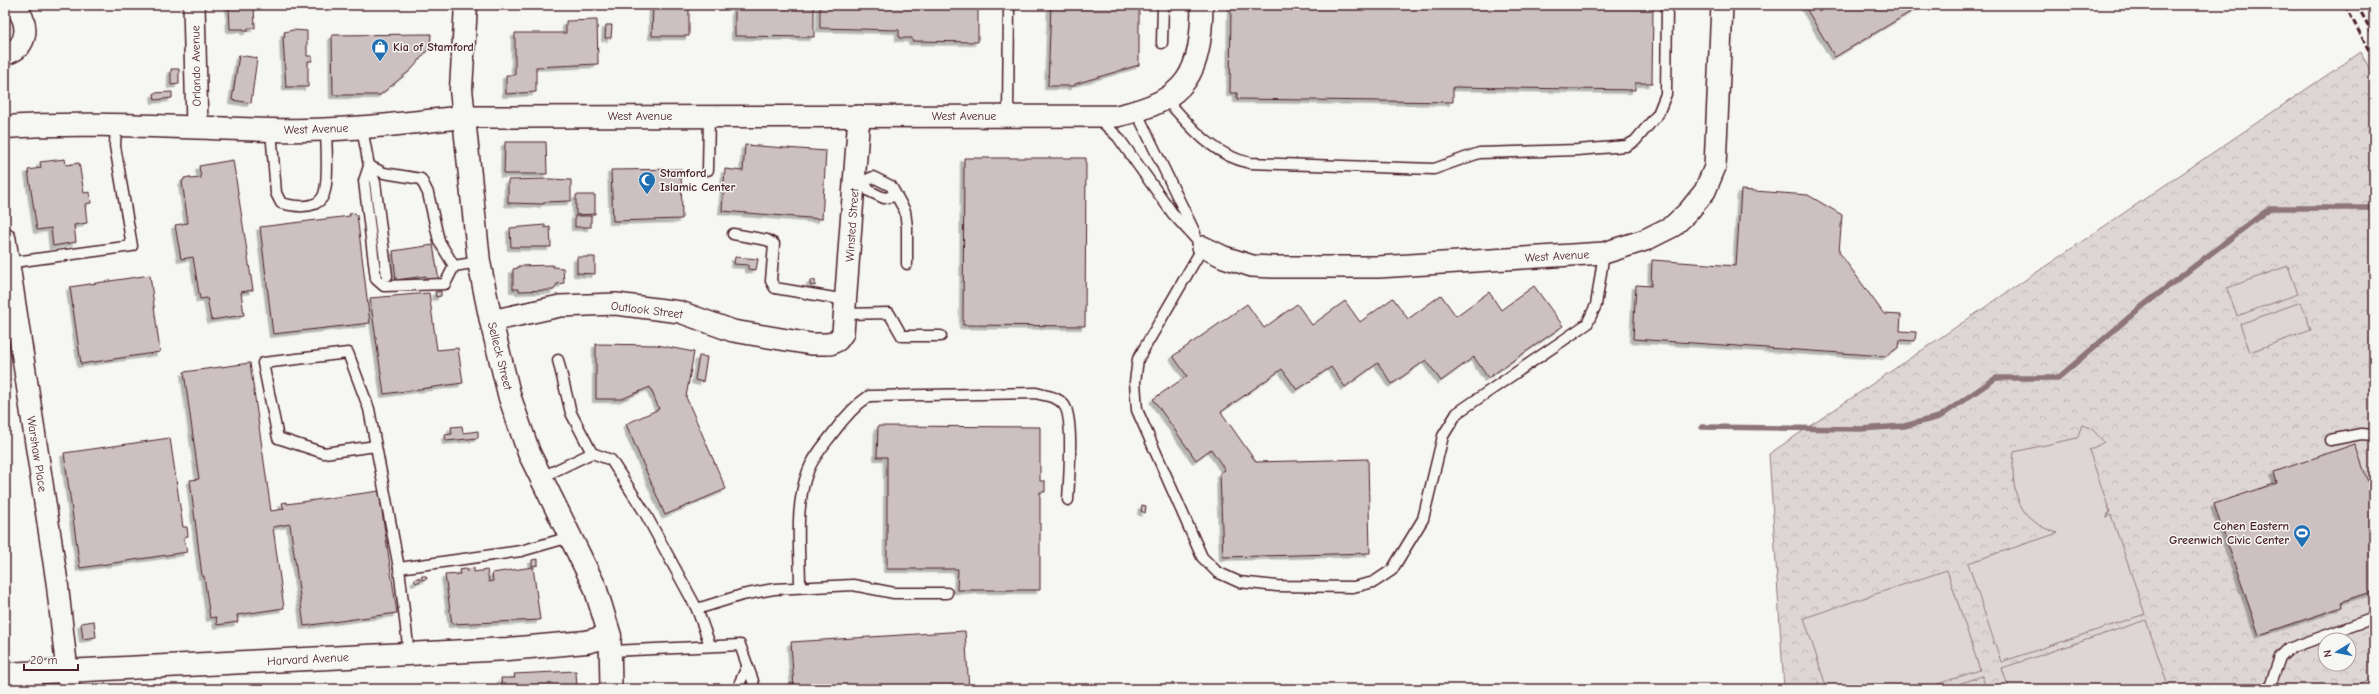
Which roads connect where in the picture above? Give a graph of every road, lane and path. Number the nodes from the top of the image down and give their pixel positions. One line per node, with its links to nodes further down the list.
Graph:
1 (13, 5): 10 (street)
2 (194, 5): 20 (street, Orlando Avenue)
3 (466, 5): 16 (street, Selleck Street)
4 (1009, 5): 15 (lane)
5 (1163, 5): 9 (lane)
6 (1202, 5): 11 (street, West Avenue)
7 (1667, 5): 11 (lane)
8 (1722, 5): 31 (street, West Avenue)
9 (1162, 43)
10 (5, 54)
11 (1165, 98): 12 (street, West Avenue)
12 (1136, 111): 17 (street, West Avenue); 30 (lane)
13 (709, 116): 14 (street, West Avenue); 16 (street, West Avenue); 25 (lane)
14 (859, 116): 15 (street, West Avenue); 26 (street, Winsted Street)
15 (1008, 116): 17 (street, West Avenue)
16 (464, 117): 21 (street, West Avenue); 32 (street, Selleck Street)
17 (1097, 117): 30 (lane)
18 (116, 123): 19 (street, West Avenue); 20 (street, West Avenue); 33 (lane)
19 (5, 127)
20 (197, 127): 22 (street, West Avenue)
21 (362, 128): 23 (street, West Avenue); 24 (lane)
22 (271, 130): 23 (street, West Avenue); 23 (lane)
23 (326, 130)
24 (369, 166): 35 (lane); 35 (lane); 36 (lane)
25 (708, 170)
26 (860, 180): 27 (lane); 27 (lane); 37 (street, Winsted Street)
27 (895, 196): 34 (lane)
28 (733, 234): 37 (lane)
29 (5, 239): 33 (street, Warshaw Place)
30 (1203, 247): 31 (street, West Avenue); 31 (lane)
31 (1604, 254)
32 (479, 262): 35 (lane); 38 (street, Selleck Street)
33 (7, 263): 58 (street, Warshaw Place)
34 (907, 264)
35 (454, 266)
36 (387, 276)
37 (845, 316): 38 (street, Outlook Street); 39 (lane)
38 (491, 321): 45 (street, Selleck Street)
39 (941, 336)
40 (558, 360): 44 (lane)
41 (2374, 435): 42 (lane)
42 (2330, 440)
43 (376, 446): 43 (lane); 48 (lane)
44 (592, 453): 45 (lane); 51 (lane)
45 (540, 478): 47 (street, Selleck Street)
46 (1068, 500): 49 (lane)
47 (570, 537): 48 (lane); 53 (street, Selleck Street)
48 (399, 568): 55 (lane)
49 (800, 587): 50 (lane); 51 (lane)
50 (947, 593)
51 (698, 609): 54 (lane)
52 (2374, 618): 62 (lane)
53 (611, 644): 54 (lane); 55 (street, Harvard Avenue); 59 (street, Selleck Street)
54 (710, 645): 56 (lane)
55 (408, 654): 58 (street, Harvard Avenue)
56 (747, 667): 60 (lane); 61 (lane)
57 (5, 674): 58 (street, Harvard Avenue)
58 (68, 680)
59 (612, 689)
60 (741, 689)
61 (754, 689)
62 (2269, 689)

